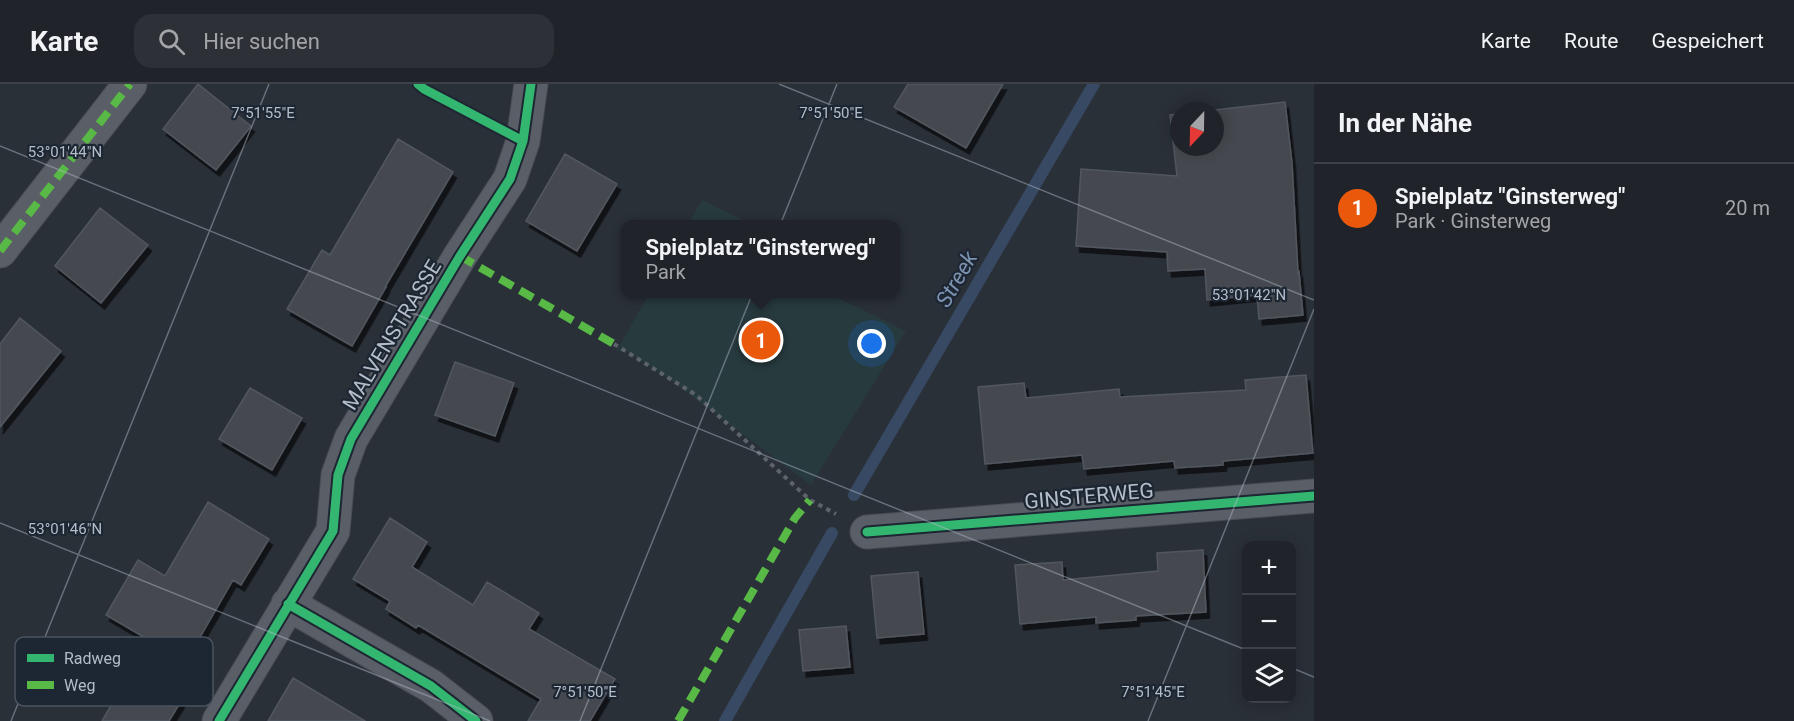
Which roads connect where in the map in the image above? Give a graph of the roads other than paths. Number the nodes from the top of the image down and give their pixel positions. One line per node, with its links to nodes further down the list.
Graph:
1 (130, 84): 3 (street)
2 (531, 84): 6 (street, MALVENSTRASSE)
3 (0, 251)
4 (1314, 496): 5 (street, GINSTERWEG)
5 (867, 532)
6 (288, 604): 7 (street, MALVENSTRASSE); 8 (street)
7 (219, 721)
8 (476, 721)

